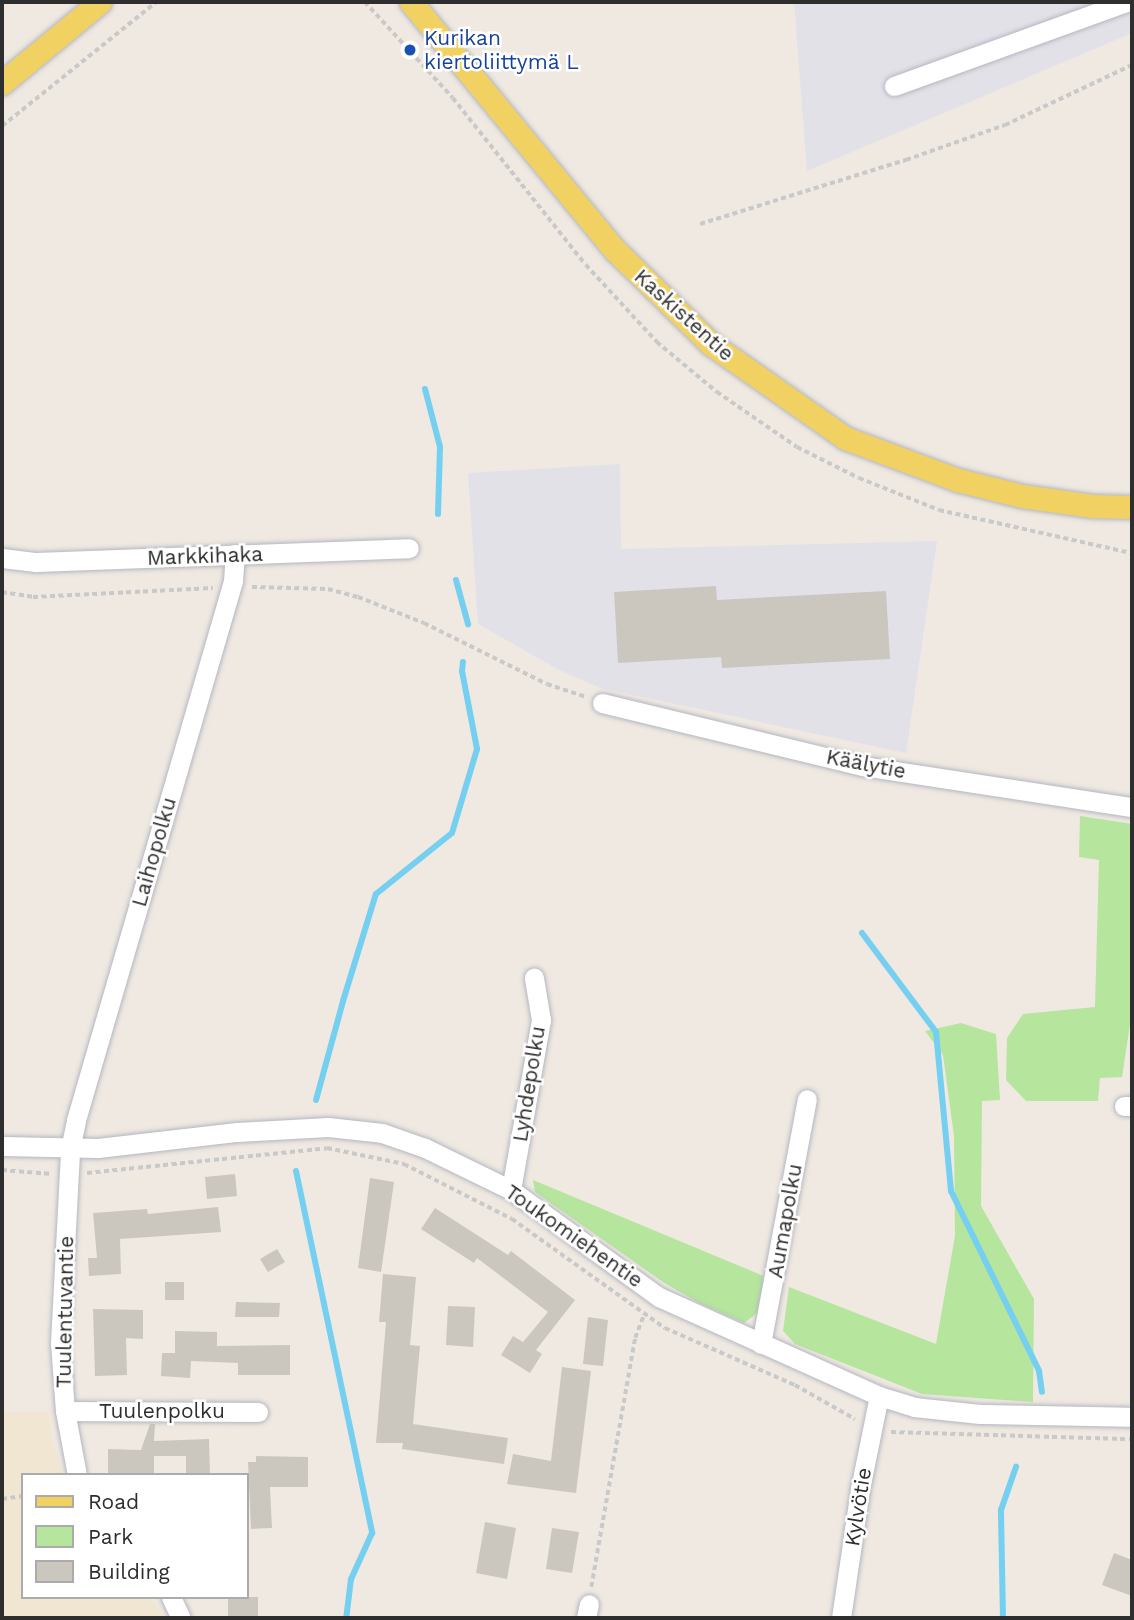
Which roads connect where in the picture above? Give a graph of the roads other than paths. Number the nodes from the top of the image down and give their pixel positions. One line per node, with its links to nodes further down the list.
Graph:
1 (100, 2): 4 (main road)
2 (411, 2): 6 (main road, Kaskistentie)
3 (1126, 2): 5 (street)
4 (2, 83)
5 (894, 86)
6 (1132, 507)
7 (409, 548): 8 (street, Markkihaka)
8 (235, 554): 9 (street, Markkihaka); 15 (street, Laihopolku)
9 (2, 558)
10 (602, 703): 11 (street, Käälytie)
11 (1132, 807)
12 (534, 978): 16 (street, Lyhdepolku)
13 (807, 1099): 17 (street, Aumapolku)
14 (2, 1146): 15 (street, Toukomiehentie)
15 (70, 1149): 16 (street, Toukomiehentie); 19 (street, Tuulentuvantie)
16 (511, 1190): 17 (street, Toukomiehentie)
17 (761, 1343): 18 (street, Toukomiehentie)
18 (879, 1396): 21 (street, Toukomiehentie); 25 (street, Kylvötie)
19 (65, 1411): 20 (street, Tuulenpolku); 22 (street, Tuulentuvantie)
20 (258, 1412)
21 (1132, 1417)
22 (78, 1473)
23 (172, 1599): 24 (street)
24 (181, 1618)
25 (841, 1618)

